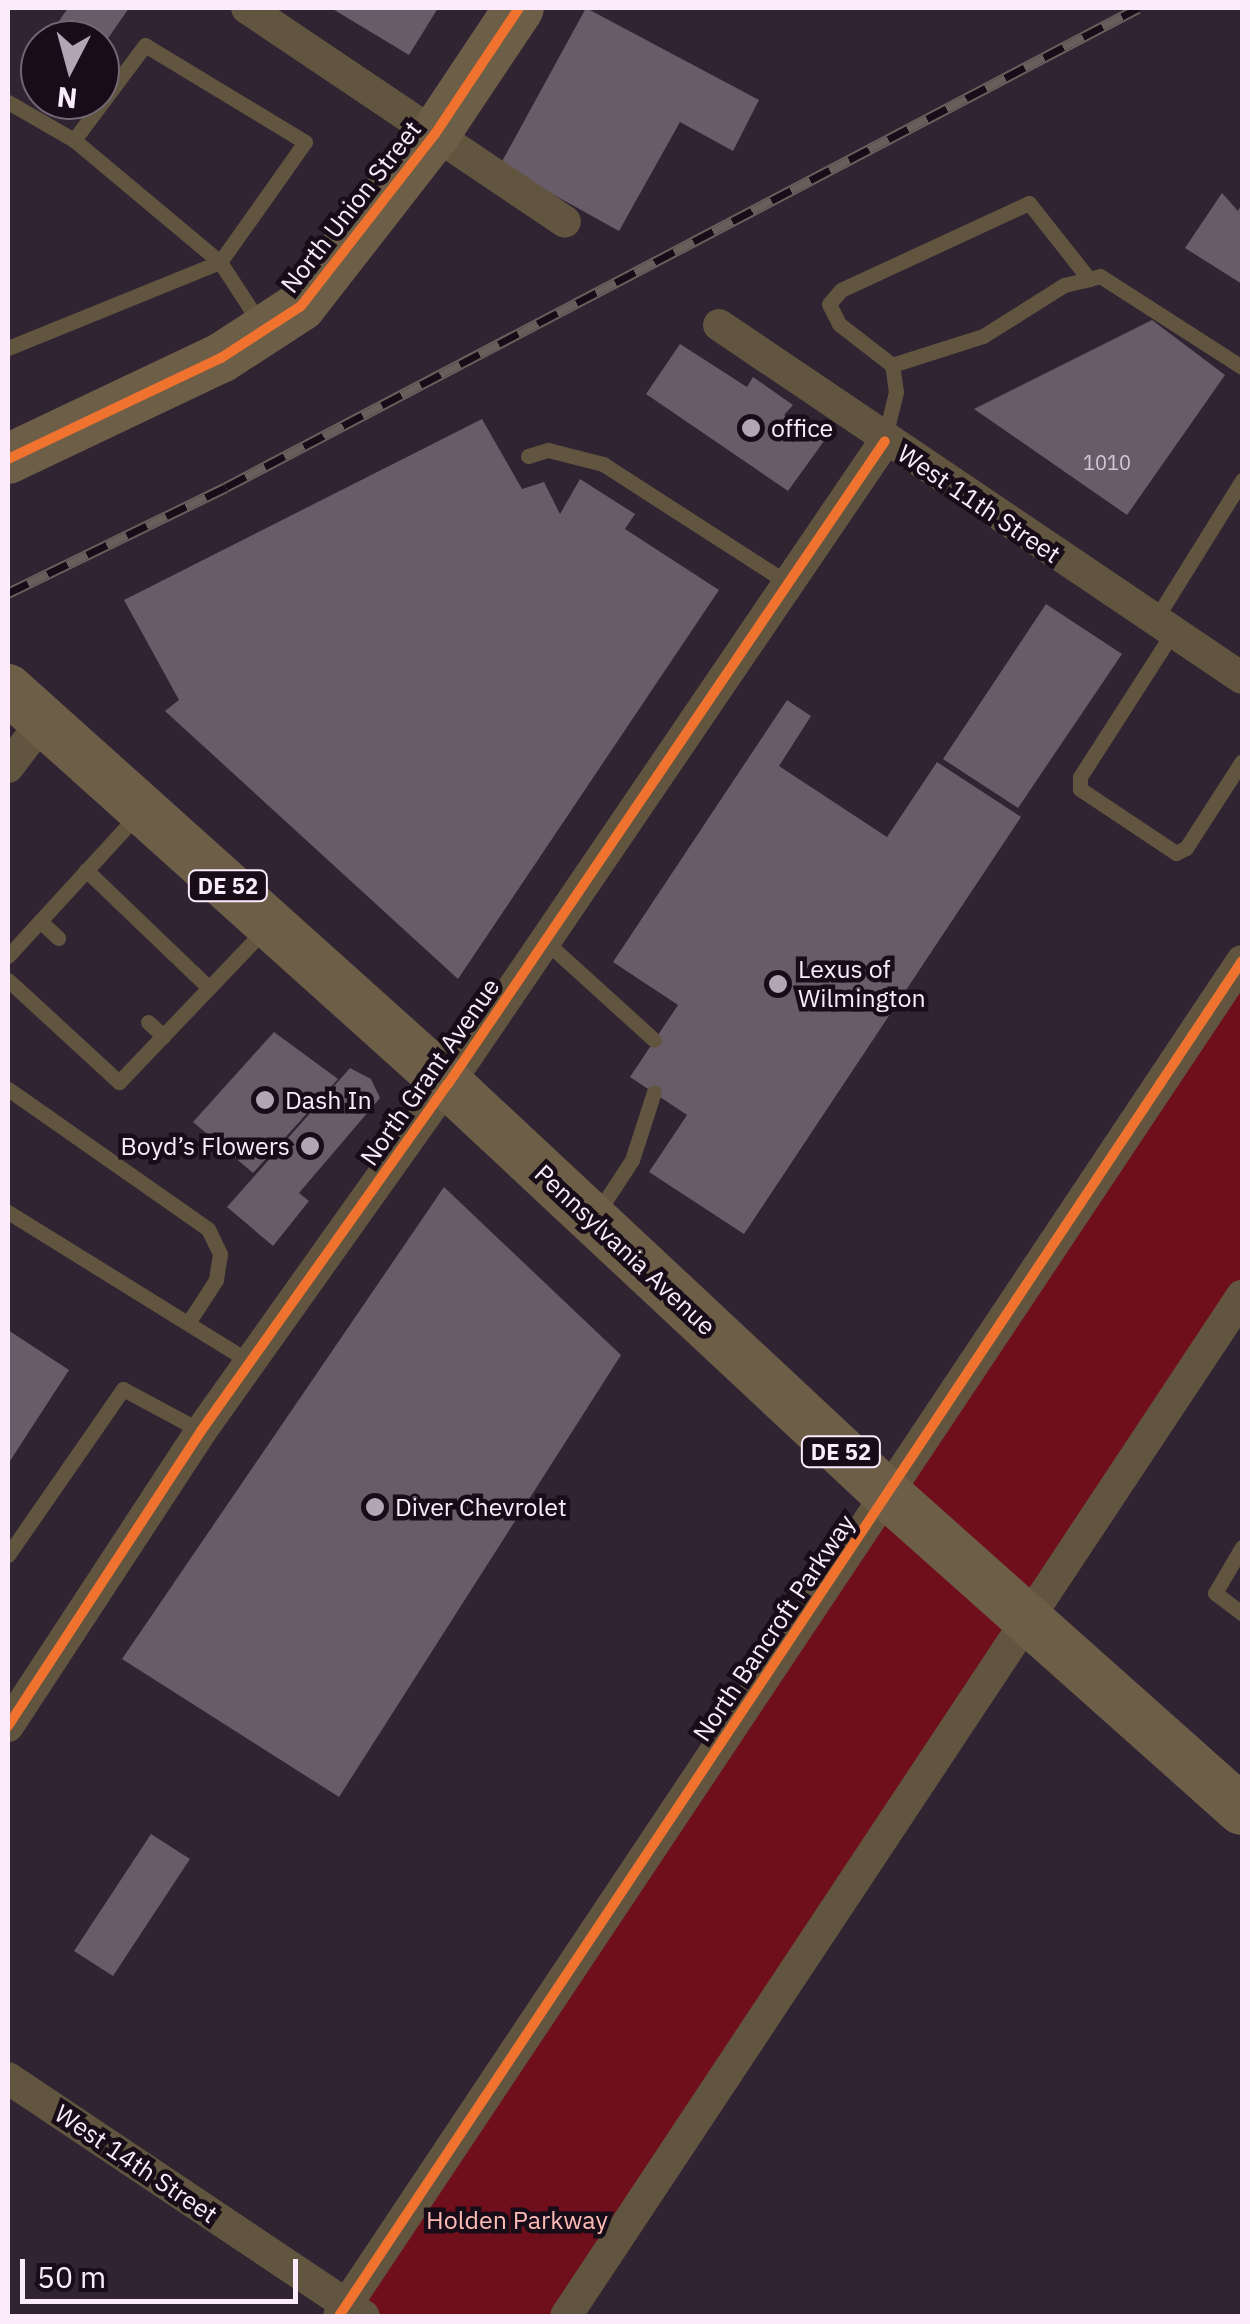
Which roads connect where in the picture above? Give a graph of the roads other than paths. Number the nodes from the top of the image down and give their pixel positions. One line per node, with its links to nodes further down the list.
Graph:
1 (247, 8): 4 (street)
2 (519, 8): 4 (main road, North Union Street)
3 (8, 102): 5 (lane)
4 (436, 134): 6 (street); 10 (main road, North Union Street)
5 (74, 140): 7 (lane); 7 (lane)
6 (565, 222)
7 (220, 262): 10 (lane); 11 (lane)
8 (1089, 279): 12 (lane); 12 (lane); 13 (lane)
9 (719, 325): 14 (street, West 11th Street)
10 (266, 333): 16 (main road, North Union Street)
11 (8, 348)
12 (892, 365): 14 (lane)
13 (1242, 367)
14 (885, 441): 18 (street, North Grant Avenue); 19 (street, West 11th Street)
15 (528, 456): 18 (lane)
16 (8, 459)
17 (1242, 480): 19 (lane)
18 (788, 583): 29 (street, North Grant Avenue)
19 (1164, 626): 20 (street, West 11th Street); 22 (lane)
20 (1242, 678)
21 (25, 705): 23 (street); 24 (main road, Pennsylvania Avenue / DE 52)
22 (1242, 761)
23 (8, 767)
24 (142, 810): 25 (lane); 27 (main road, Pennsylvania Avenue / DE 52)
25 (86, 870): 26 (lane); 33 (lane)
26 (40, 921): 28 (lane); 30 (lane)
27 (269, 924): 33 (lane); 37 (main road, Pennsylvania Avenue / DE 52)
28 (58, 938)
29 (545, 941): 36 (lane); 37 (street, North Grant Avenue)
30 (8, 956)
31 (1242, 960): 46 (street, North Bancroft Parkway)
32 (8, 980): 35 (lane)
33 (209, 988): 35 (lane)
34 (148, 1022): 35 (lane)
35 (163, 1036)
36 (654, 1040)
37 (448, 1084): 41 (main road, Pennsylvania Avenue / DE 52); 44 (street, North Grant Avenue)
38 (8, 1089): 43 (lane)
39 (654, 1092): 41 (lane)
40 (8, 1212): 43 (lane)
41 (593, 1220): 46 (main road, Pennsylvania Avenue / DE 52)
42 (1242, 1296): 50 (street)
43 (188, 1323): 44 (lane)
44 (250, 1362): 45 (street, North Grant Avenue)
45 (201, 1431): 48 (lane); 51 (street, North Grant Avenue)
46 (887, 1494): 50 (main road, Pennsylvania Avenue / DE 52); 54 (street, North Bancroft Parkway)
47 (1242, 1547): 49 (lane)
48 (8, 1555)
49 (1242, 1613)
50 (1030, 1616): 52 (main road, Pennsylvania Avenue / DE 52); 55 (street)
51 (8, 1726)
52 (1242, 1810)
53 (8, 2078): 54 (street, West 14th Street)
54 (350, 2313)
55 (566, 2316)

